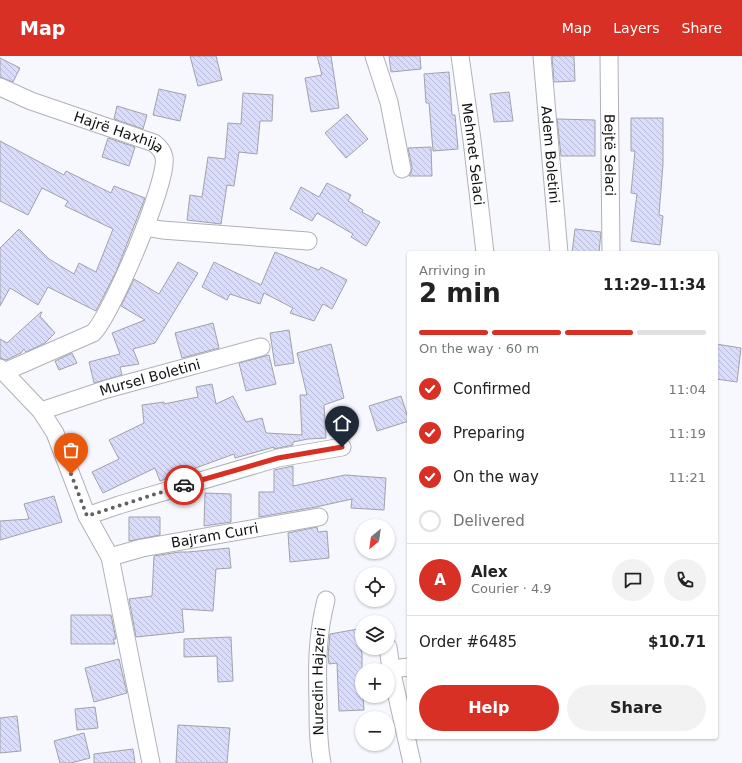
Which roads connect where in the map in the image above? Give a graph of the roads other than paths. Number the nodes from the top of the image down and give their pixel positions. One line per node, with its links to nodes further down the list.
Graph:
1 (374, 56): 6 (street)
2 (460, 56): 9 (street, Mehmet Selaci)
3 (542, 56): 10 (street, Adem Boletini)
4 (609, 56): 11 (street, Bejtë Selaci)
5 (0, 87): 7 (street, Hajrë Haxhija)
6 (402, 170)
7 (145, 227): 8 (street); 13 (street, Hajrë Haxhija)
8 (308, 240)
9 (485, 251)
10 (559, 251)
11 (611, 251)
12 (261, 347): 14 (street, Mursel Boletini)
13 (2, 370): 14 (street)
14 (41, 411): 16 (street)
15 (342, 447): 16 (street)
16 (87, 516): 18 (street)
17 (319, 517): 18 (street, Bajram Curri)
18 (110, 557): 23 (street)
19 (326, 600): 24 (street, Nuredin Hajzeri)
20 (407, 667): 21 (street)
21 (395, 668)
22 (395, 690): 25 (street)
23 (151, 763)
24 (322, 763)
25 (412, 763)

